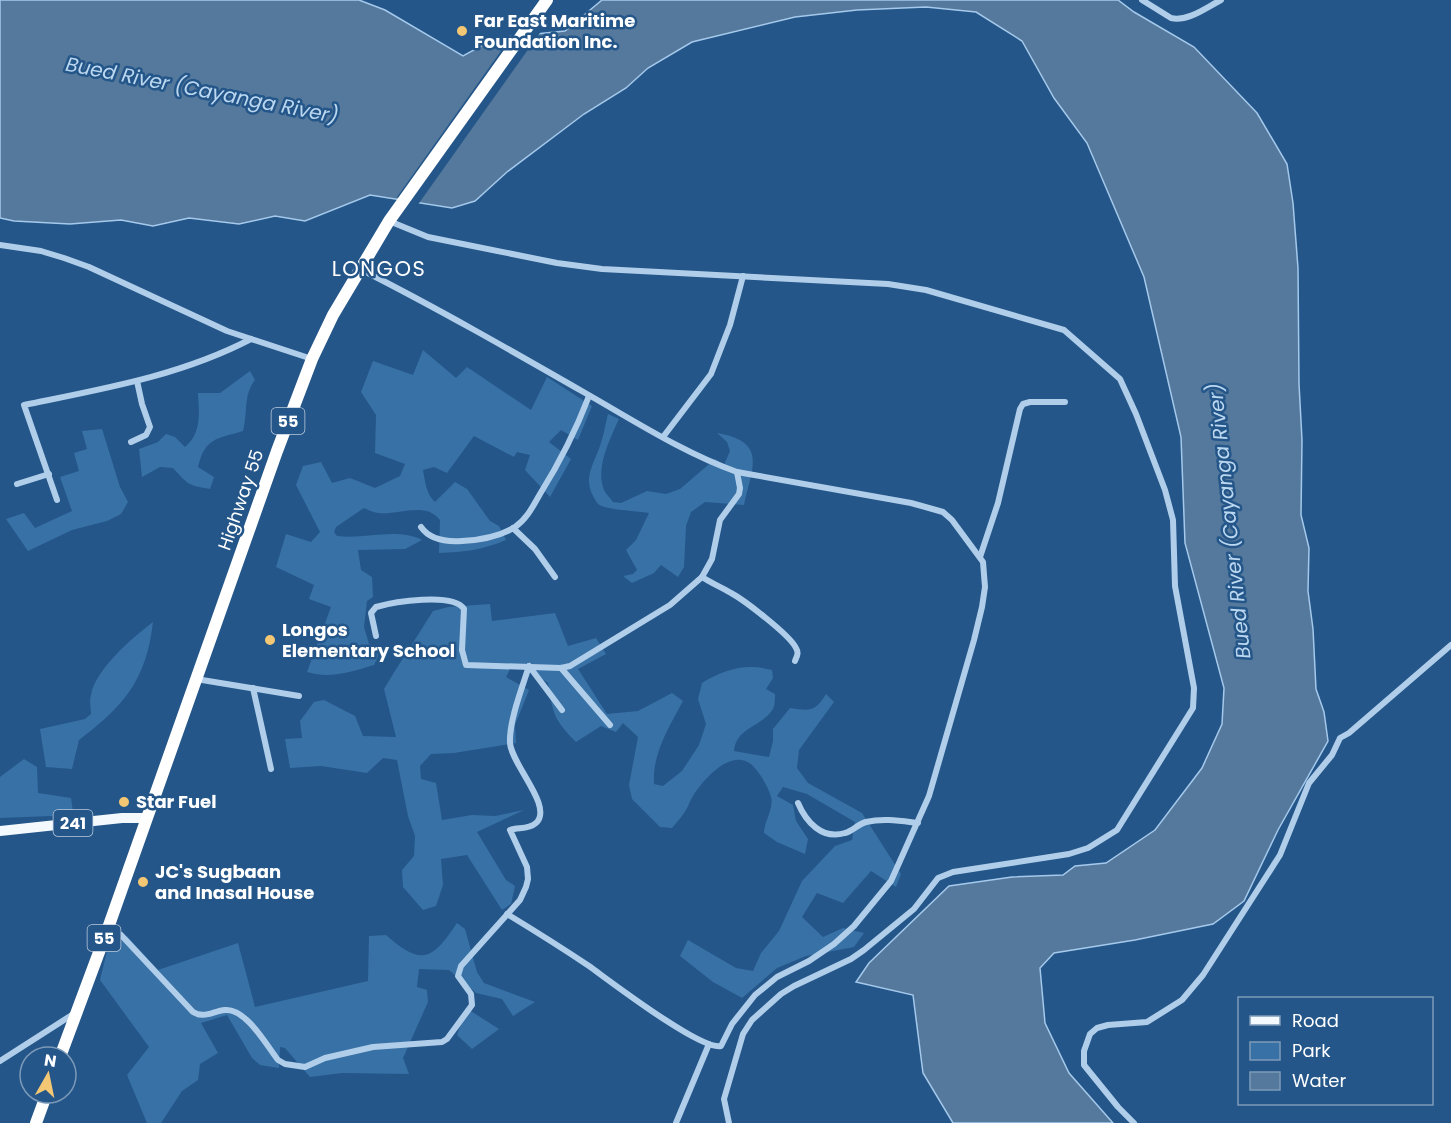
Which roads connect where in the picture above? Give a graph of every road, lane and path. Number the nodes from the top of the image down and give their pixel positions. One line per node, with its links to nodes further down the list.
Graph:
1 (547, 0): 4 (highway, Highway 55 / 55)
2 (1142, 0): 3 (street)
3 (1221, 0)
4 (389, 221): 6 (highway, Highway 55 / 55); 7 (street)
5 (0, 245): 8 (street)
6 (359, 268): 9 (highway, Highway 55 / 55); 11 (street)
7 (743, 276): 13 (street); 48 (street)
8 (250, 339): 9 (street); 10 (street)
9 (312, 359): 29 (highway, Highway 55 / 55)
10 (137, 381): 14 (street); 16 (street)
11 (589, 396): 13 (street); 20 (street)
12 (1065, 402): 21 (street)
13 (663, 437): 15 (street)
14 (131, 442)
15 (737, 472): 21 (street); 23 (street)
16 (49, 474): 17 (street); 18 (street)
17 (16, 484)
18 (57, 501)
19 (421, 527): 20 (street)
20 (513, 528): 22 (street)
21 (980, 557): 37 (street)
22 (555, 577)
23 (702, 577): 26 (street); 28 (street)
24 (376, 636): 27 (street)
25 (1451, 645): 49 (street)
26 (795, 661)
27 (529, 666): 28 (street); 32 (street); 39 (street)
28 (561, 668): 33 (street)
29 (195, 679): 30 (street); 36 (highway, Highway 55 / 55)
30 (253, 688): 31 (street); 34 (street)
31 (299, 696)
32 (562, 710)
33 (610, 725)
34 (271, 769)
35 (798, 803): 37 (street)
36 (147, 818): 38 (main road, 241); 40 (highway, Highway 55 / 55)
37 (918, 823): 42 (street)
38 (0, 831)
39 (507, 914): 40 (street); 42 (street)
40 (114, 931): 41 (highway, Highway 55 / 55)
41 (76, 1012): 43 (highway, Highway 55 / 55); 44 (street)
42 (709, 1044): 47 (street)
43 (64, 1045)
44 (0, 1061)
45 (43, 1105): 46 (highway)
46 (36, 1123)
47 (675, 1123)
48 (729, 1123)
49 (1134, 1123)

